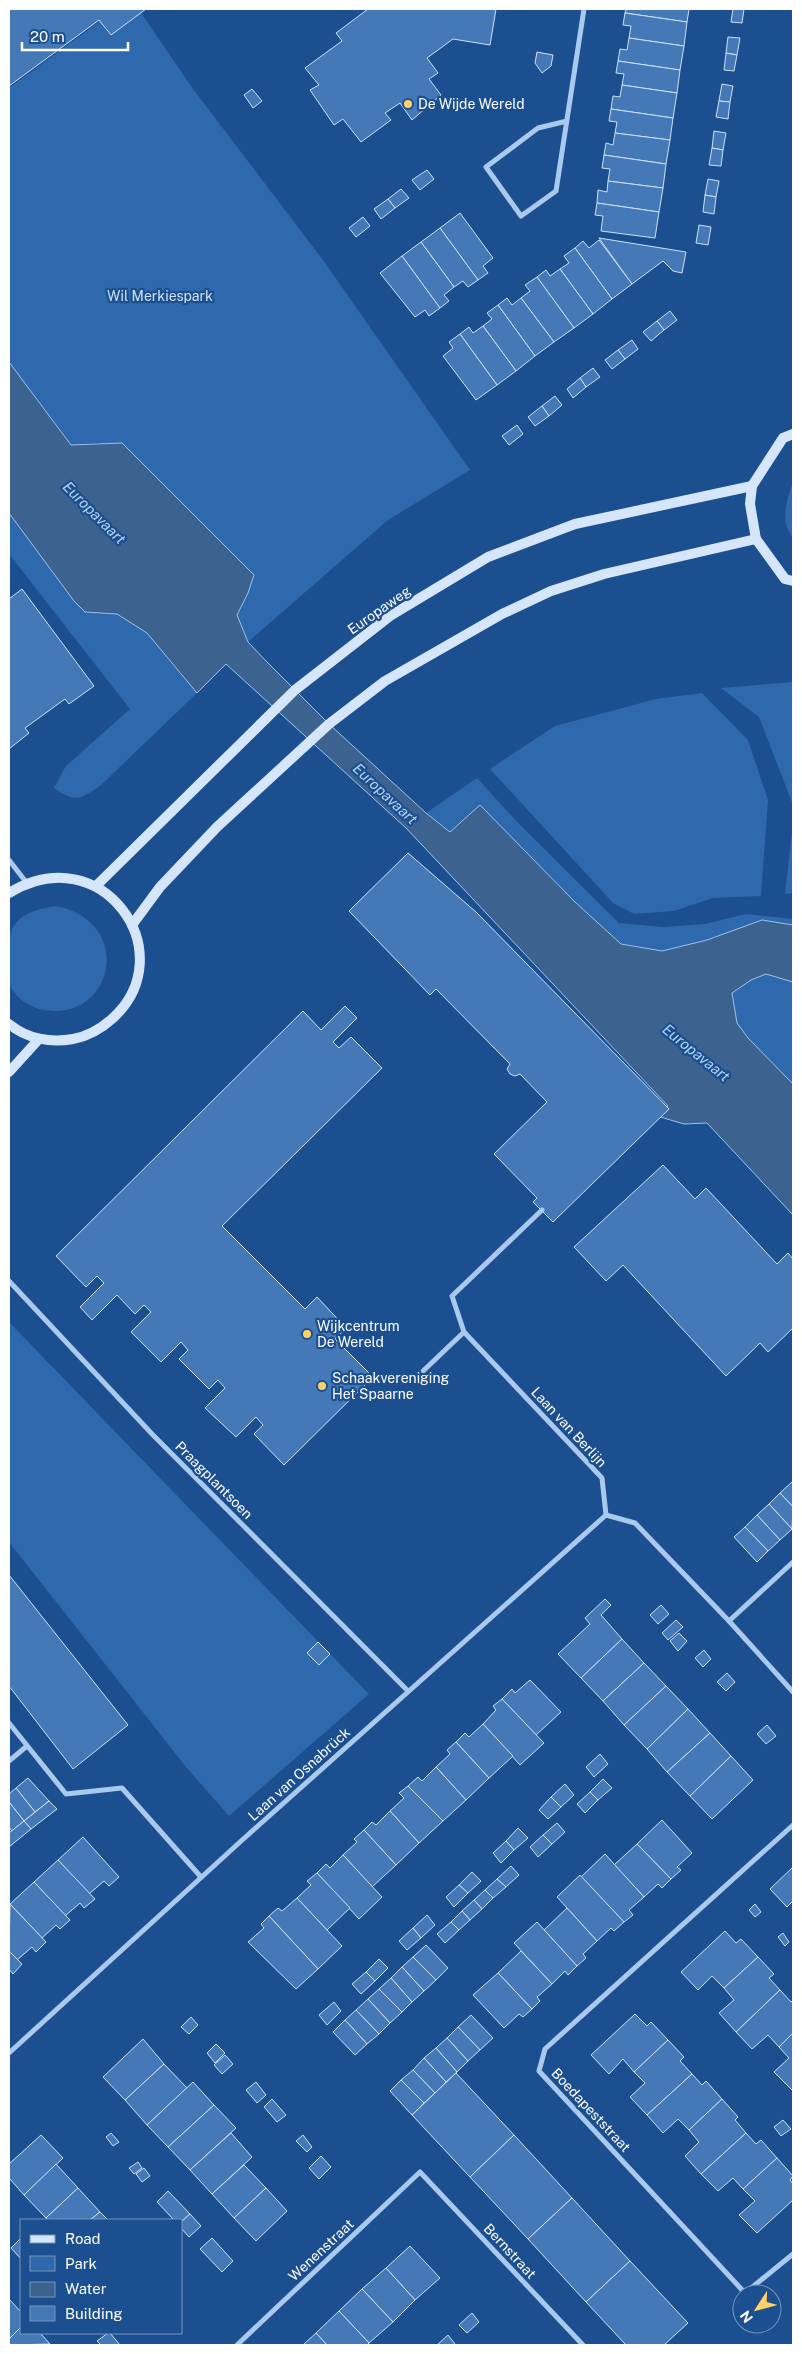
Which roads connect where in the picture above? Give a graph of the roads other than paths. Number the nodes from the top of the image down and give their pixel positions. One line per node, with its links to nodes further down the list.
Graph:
1 (584, 9): 2 (street)
2 (567, 121): 2 (street)
3 (793, 434): 4 (main road)
4 (752, 486): 5 (main road); 9 (main road, Europaweg)
5 (756, 539): 6 (main road); 11 (main road)
6 (793, 582)
7 (9, 860): 8 (street)
8 (26, 882): 9 (main road); 10 (main road)
9 (96, 886): 11 (main road)
10 (9, 893)
11 (132, 925): 13 (main road)
12 (9, 1024): 13 (main road)
13 (38, 1039): 14 (main road)
14 (9, 1072)
15 (542, 1210): 17 (street, Laan van Berlijn)
16 (9, 1281): 22 (street, Praagplantsoen)
17 (464, 1332): 18 (street); 19 (street, Laan van Berlijn)
18 (421, 1373)
19 (606, 1514): 21 (street); 22 (street, Laan van Osnabrück)
20 (793, 1562): 21 (street)
21 (729, 1621): 23 (street)
22 (408, 1692): 28 (street, Laan van Osnabrück)
23 (793, 1692)
24 (9, 1722): 25 (street)
25 (27, 1746): 26 (street); 28 (street)
26 (9, 1761)
27 (793, 1825): 31 (street, Boedapeststraat)
28 (201, 1877): 29 (street, Laan van Osnabrück)
29 (9, 2053)
30 (420, 2172): 32 (street, Wenenstraat); 33 (street, Bernstraat)
31 (793, 2254)
32 (237, 2345)
33 (583, 2345)

